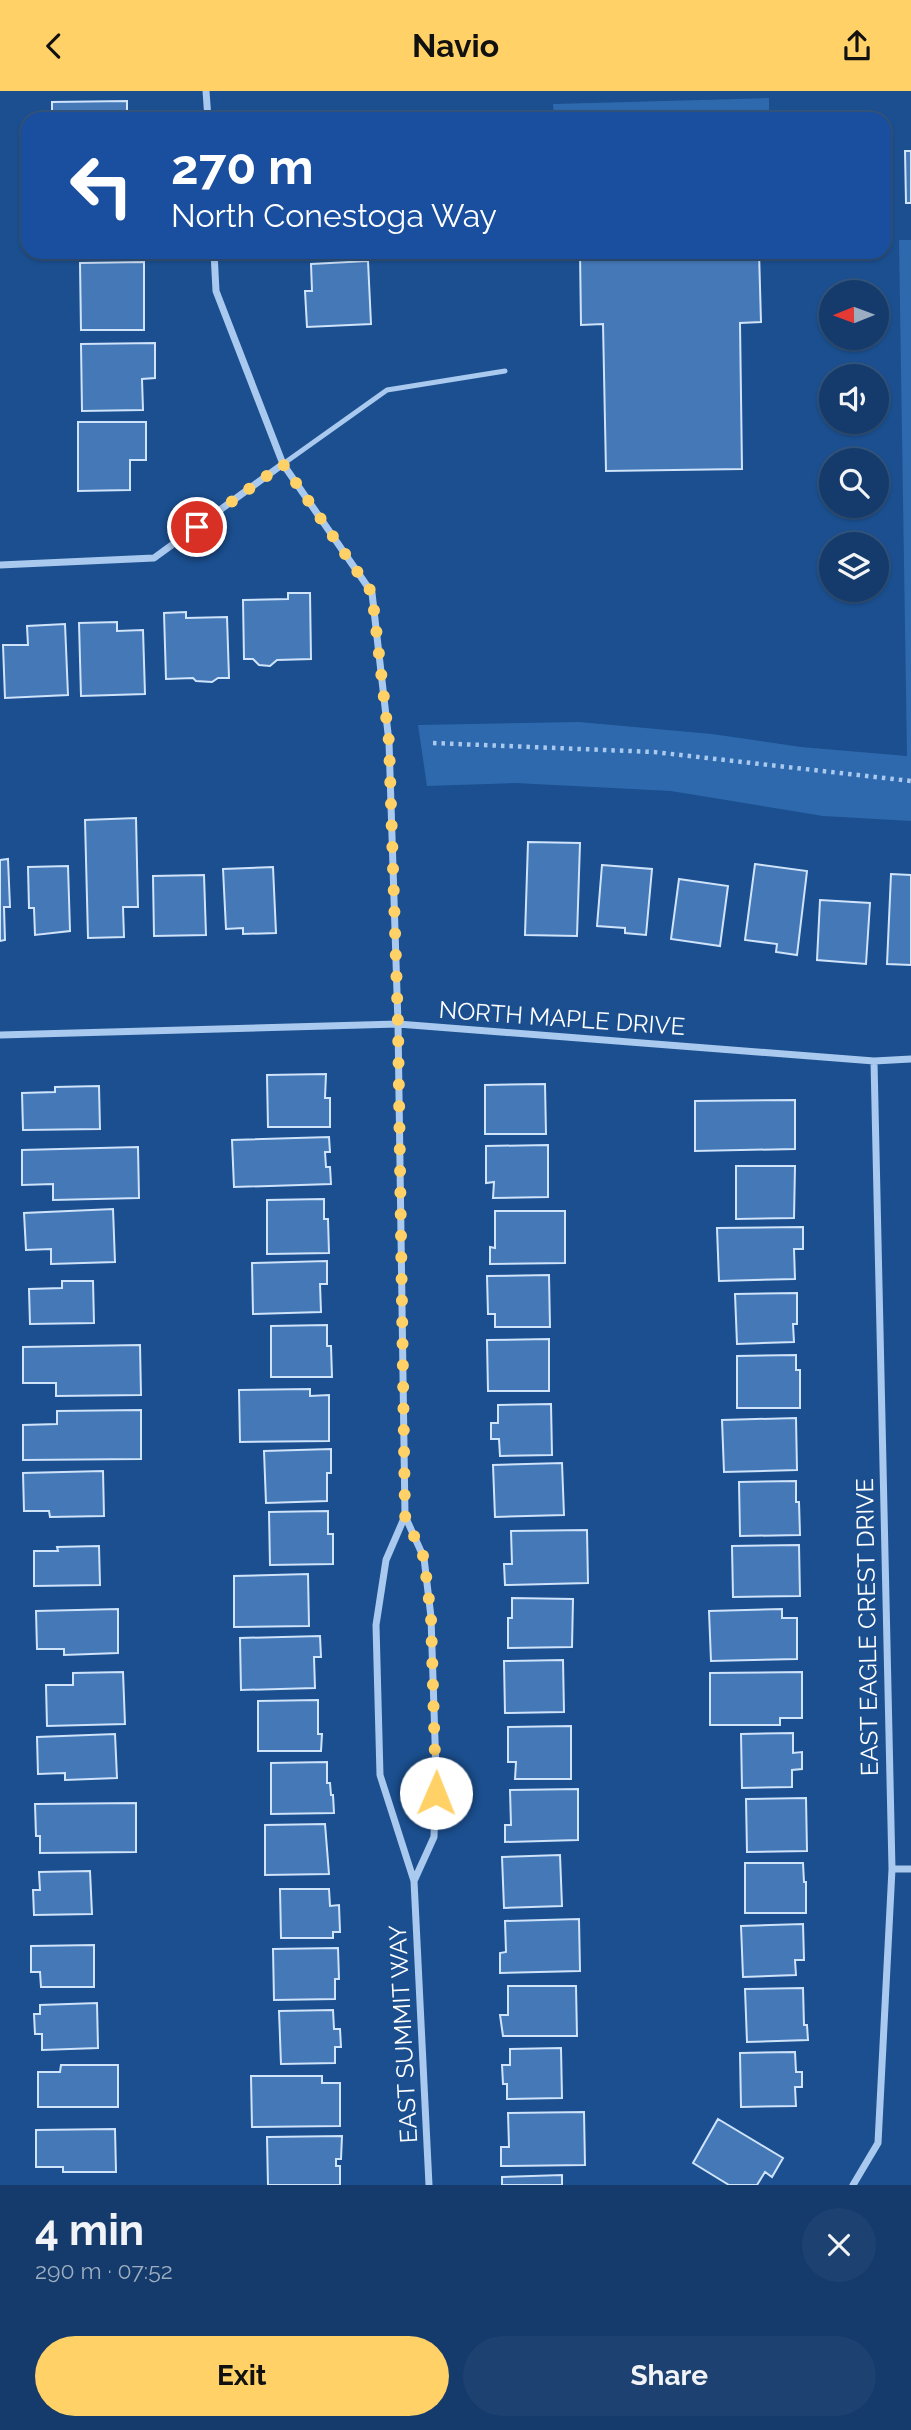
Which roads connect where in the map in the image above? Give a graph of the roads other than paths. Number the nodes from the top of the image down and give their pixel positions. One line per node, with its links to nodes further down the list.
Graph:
1 (206, 91): 2 (street)
2 (208, 112)
3 (214, 259): 5 (street, EAST SUMMIT WAY)
4 (505, 371): 5 (lane)
5 (283, 464): 6 (street); 7 (street, EAST SUMMIT WAY)
6 (0, 565)
7 (398, 1024): 8 (street, NORTH MAPLE DRIVE); 10 (street, NORTH MAPLE DRIVE); 11 (street, EAST SUMMIT WAY)
8 (0, 1035)
9 (911, 1059): 10 (street, NORTH MAPLE DRIVE)
10 (874, 1061): 12 (street, EAST EAGLE CREST DRIVE)
11 (405, 1516): 14 (street, EAST SUMMIT WAY); 14 (street, EAST SUMMIT WAY)
12 (891, 1869): 13 (street); 16 (street, EAST EAGLE CREST DRIVE)
13 (911, 1869)
14 (414, 1881): 15 (street, EAST SUMMIT WAY)
15 (429, 2185)
16 (853, 2185)

